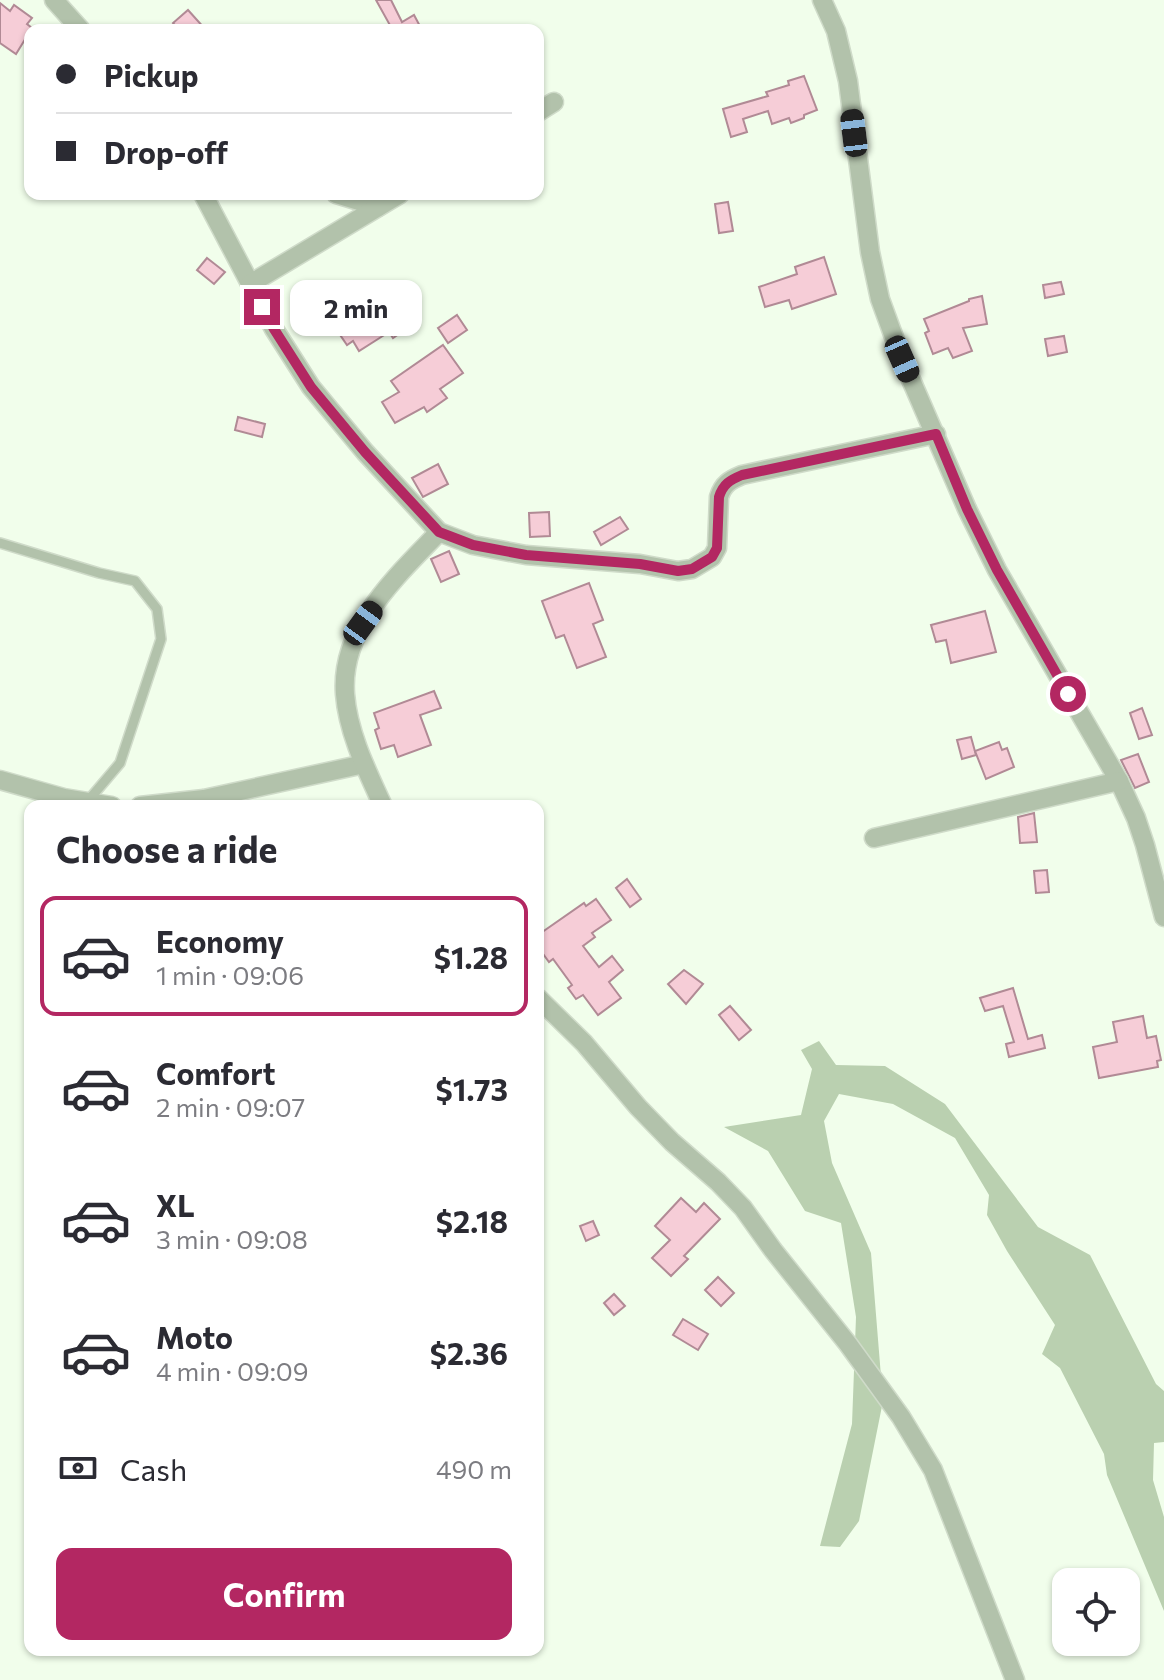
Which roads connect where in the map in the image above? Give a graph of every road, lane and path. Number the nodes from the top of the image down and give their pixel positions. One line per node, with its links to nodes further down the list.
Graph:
1 (54, 0): 3 (street)
2 (822, 0): 9 (street)
3 (76, 24)
4 (206, 200): 8 (street)
5 (355, 200): 7 (street)
6 (390, 200): 7 (street)
7 (378, 207): 8 (street)
8 (250, 284): 10 (street)
9 (936, 434): 10 (street); 14 (street)
10 (439, 532): 12 (street)
11 (0, 543): 16 (lane)
12 (364, 764): 17 (street); 18 (street)
13 (0, 780): 15 (street)
14 (1119, 781): 19 (street); 20 (street)
15 (76, 800)
16 (89, 800)
17 (195, 800)
18 (380, 800)
19 (874, 838)
20 (1164, 917)
21 (544, 1004): 22 (street)
22 (1015, 1680)

